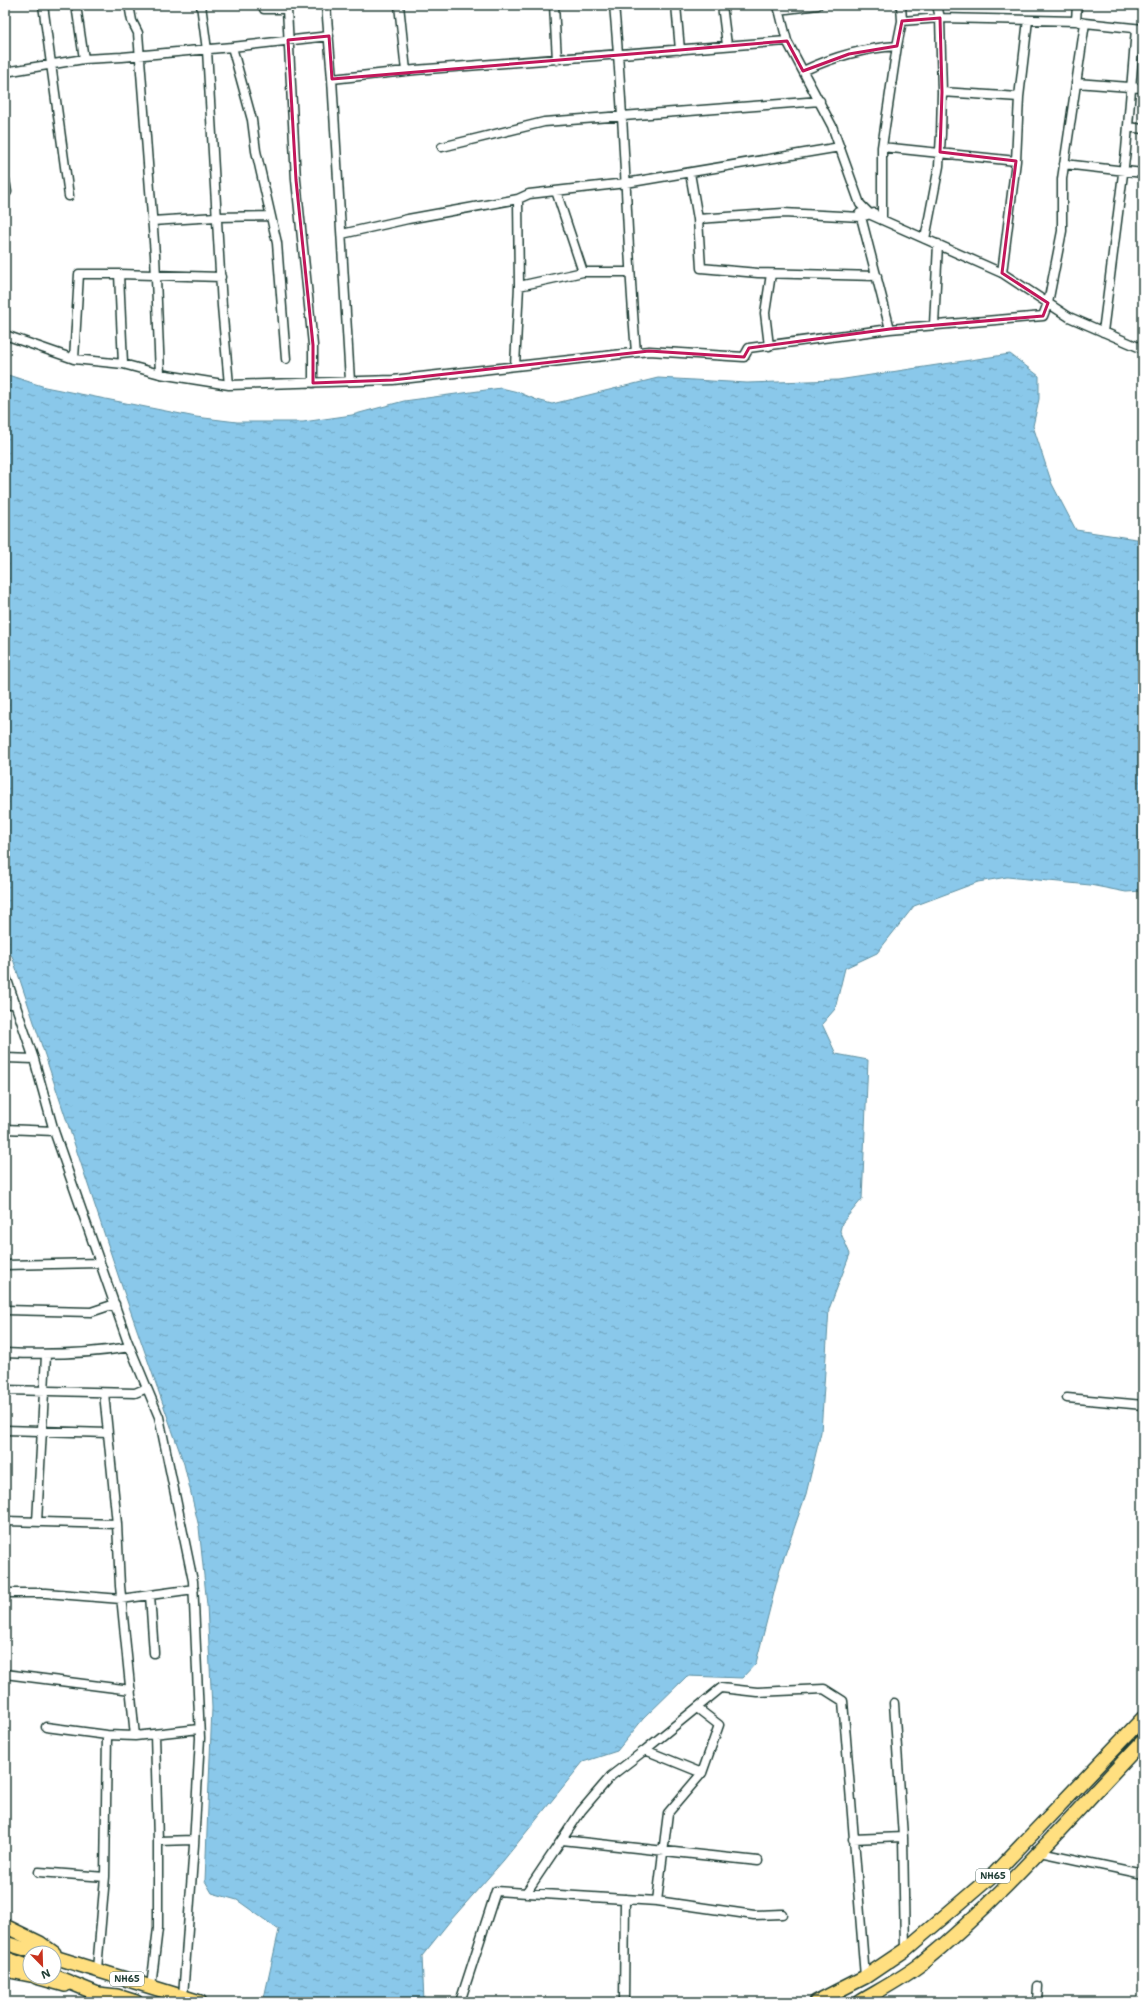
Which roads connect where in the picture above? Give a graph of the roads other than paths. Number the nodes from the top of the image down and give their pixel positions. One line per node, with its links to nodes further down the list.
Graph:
1 (43, 5): 35 (street)
2 (76, 5): 33 (street)
3 (130, 5): 31 (street)
4 (200, 5): 29 (street)
5 (263, 5): 24 (street)
6 (326, 5): 23 (street)
7 (399, 5): 36 (street)
8 (554, 5): 34 (street)
9 (614, 5): 32 (street)
10 (676, 5): 30 (street)
11 (722, 5): 26 (street)
12 (818, 5): 16 (street)
13 (901, 5): 18 (street)
14 (937, 5): 17 (street)
15 (1077, 5): 20 (street)
16 (778, 7): 25 (street)
17 (940, 18): 18 (street); 19 (street); 43 (street)
18 (902, 20): 27 (street)
19 (1028, 20): 20 (street); 44 (street)
20 (1076, 21): 21 (street)
21 (1085, 23): 22 (street); 40 (street)
22 (1140, 29): 41 (street)
23 (329, 36): 24 (street); 39 (street)
24 (288, 40): 28 (street); 99 (street)
25 (787, 41): 26 (street); 37 (street)
26 (727, 45): 30 (street)
27 (897, 46): 37 (street); 51 (street)
28 (232, 47): 29 (street); 67 (street)
29 (207, 50): 31 (street); 68 (street)
30 (680, 50): 32 (street)
31 (139, 55): 33 (street); 72 (street)
32 (619, 55): 34 (street); 46 (street)
33 (84, 59): 35 (street)
34 (557, 60): 36 (street)
35 (51, 64): 38 (street); 62 (street)
36 (406, 71): 39 (street)
37 (803, 71): 45 (street)
38 (5, 72)
39 (332, 80): 73 (street)
40 (1076, 83): 41 (street); 54 (street)
41 (1132, 87): 42 (street); 47 (street)
42 (1143, 88)
43 (942, 92): 44 (street); 52 (street)
44 (1019, 98): 53 (street)
45 (820, 101): 46 (street); 50 (street)
46 (623, 115): 49 (street); 59 (street)
47 (1128, 127): 48 (street); 55 (street)
48 (1143, 129)
49 (442, 147)
50 (840, 147): 56 (street); 63 (street)
51 (882, 147): 52 (street); 65 (street)
52 (940, 152): 53 (street); 74 (street)
53 (1016, 161): 78 (street)
54 (1064, 164): 55 (street); 85 (street)
55 (1123, 171): 57 (street); 88 (street)
56 (690, 173): 59 (street); 70 (street)
57 (1143, 173)
58 (5, 180): 61 (street)
59 (626, 183): 60 (street); 77 (street)
60 (556, 191): 64 (street); 76 (street)
61 (7, 192)
62 (68, 196)
63 (857, 196): 66 (street); 69 (street)
64 (518, 199): 73 (street); 84 (street)
65 (883, 207): 66 (street); 71 (street)
66 (871, 215): 69 (street); 71 (street)
67 (270, 216): 68 (street); 94 (street)
68 (216, 217): 72 (street); 83 (street)
69 (861, 217): 70 (street); 82 (street)
70 (698, 219): 80 (street)
71 (882, 220): 74 (street)
72 (152, 221): 81 (street)
73 (342, 234): 98 (street)
74 (925, 239): 75 (street)
75 (938, 244): 78 (street); 86 (street)
76 (583, 272): 77 (street); 84 (street)
77 (630, 272): 92 (street)
78 (1002, 273): 85 (street)
79 (119, 274): 81 (street); 93 (street); 95 (street)
80 (771, 274): 82 (street); 90 (street)
81 (156, 275): 83 (street); 97 (street)
82 (877, 276): 87 (street)
83 (221, 277): 100 (street)
84 (519, 286): 96 (street)
85 (1048, 303): 86 (street); 88 (street)
86 (934, 325): 87 (street)
87 (890, 329): 90 (street)
88 (1103, 332): 91 (street)
89 (5, 335): 93 (street)
90 (768, 346): 92 (street)
91 (1143, 349)
92 (636, 352): 96 (street)
93 (74, 359): 95 (street)
94 (286, 359)
95 (123, 364): 97 (street)
96 (515, 366): 98 (street)
97 (160, 374): 100 (street)
98 (350, 381): 99 (street)
99 (313, 383): 100 (street)
100 (229, 385)
101 (5, 974): 103 (street)
102 (5, 1004): 103 (street)
103 (16, 1004): 105 (street)
104 (5, 1058): 105 (street)
105 (34, 1059): 107 (street)
106 (5, 1128): 107 (street)
107 (54, 1131): 108 (street)
108 (100, 1263): 109 (street); 110 (street)
109 (5, 1265)
110 (115, 1304): 111 (street); 112 (street)
111 (5, 1310)
112 (130, 1347): 114 (street); 115 (street)
113 (5, 1353): 114 (street)
114 (46, 1355): 117 (street)
115 (147, 1388): 118 (street); 127 (street)
116 (5, 1390): 117 (street)
117 (44, 1392): 118 (street); 122 (street)
118 (104, 1393): 123 (street)
119 (1067, 1398): 120 (street)
120 (1143, 1405)
121 (5, 1430): 122 (street)
122 (43, 1432): 123 (street); 125 (street)
123 (108, 1433): 126 (street)
124 (5, 1521): 125 (street)
125 (37, 1522): 126 (street)
126 (117, 1524): 130 (street)
127 (194, 1589): 129 (street); 138 (street)
128 (5, 1593): 130 (street)
129 (150, 1595): 130 (street); 131 (street)
130 (121, 1599): 133 (street)
131 (154, 1653)
132 (5, 1674): 133 (street)
133 (131, 1690): 141 (street)
134 (894, 1703): 145 (street)
135 (697, 1708): 143 (street); 144 (street); 148 (street)
136 (1143, 1718): 164 (main road, NH65)
137 (46, 1727): 140 (street)
138 (199, 1729): 139 (street); 146 (street)
139 (155, 1734): 141 (street); 149 (street)
140 (107, 1735): 141 (street); 155 (street)
141 (135, 1736)
142 (1143, 1740): 151 (main road, NH65)
143 (645, 1750): 144 (street); 147 (street)
144 (702, 1772): 150 (street)
145 (903, 1837): 148 (street); 164 (street)
146 (194, 1840): 149 (street); 176 (street)
147 (562, 1840): 150 (street); 156 (street)
148 (853, 1840): 171 (street)
149 (158, 1841): 175 (street)
150 (663, 1852): 152 (street); 158 (street)
151 (1040, 1852): 154 (street); 183 (main road, NH65)
152 (758, 1861)
153 (39, 1872): 155 (street)
154 (1143, 1874)
155 (104, 1877): 168 (street)
156 (526, 1892): 157 (street); 180 (street)
157 (624, 1899): 158 (street); 181 (street)
158 (657, 1901): 159 (street)
159 (782, 1914)
160 (5, 1926): 162 (main road)
161 (5, 1944): 163 (main road)
162 (42, 1945)
163 (22, 1948)
164 (905, 1950): 171 (main road, NH65)
165 (5, 1958): 167 (main road)
166 (62, 1958): 168 (main road, NH65)
167 (22, 1964)
168 (97, 1969): 175 (main road, NH65)
169 (5, 1970): 170 (main road)
170 (22, 1974)
171 (865, 1977): 182 (main road, NH65)
172 (62, 1980): 177 (main road, NH65)
173 (59, 1985): 177 (main road)
174 (1038, 1986): 184 (street)
175 (151, 1987): 176 (main road, NH65)
176 (183, 1997): 179 (main road, NH65)
177 (97, 1998): 178 (main road, NH65)
178 (136, 2002)
179 (200, 2002)
180 (460, 2002)
181 (624, 2002)
182 (816, 2002)
183 (860, 2002)
184 (1037, 2002)

